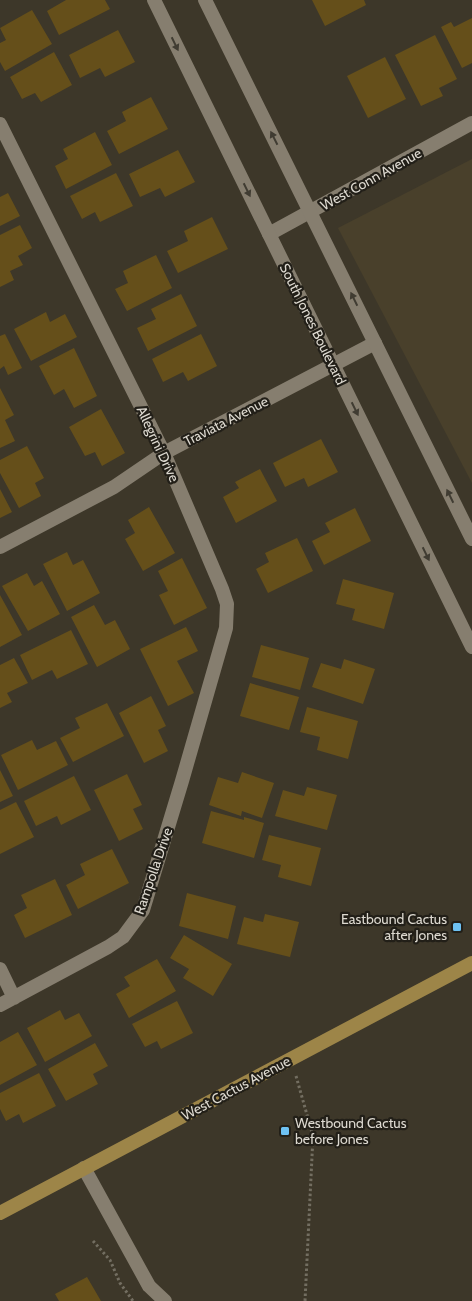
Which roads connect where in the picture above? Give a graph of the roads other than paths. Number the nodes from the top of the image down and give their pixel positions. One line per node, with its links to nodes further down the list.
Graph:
1 (154, 0): 6 (street, South Jones Boulevard, one-way to 6)
2 (205, 0): 5 (street, one-way to 2)
3 (472, 123): 5 (street, West Conn Avenue)
4 (0, 124): 9 (street, Allegrini Drive)
5 (310, 212): 6 (street, West Conn Avenue); 7 (street, one-way to 5)
6 (269, 234): 8 (street, South Jones Boulevard)
7 (375, 343): 8 (street, Traviata Avenue); 10 (street, one-way to 7)
8 (333, 365): 9 (street, Traviata Avenue); 12 (street, South Jones Boulevard, one-way to 12)
9 (164, 452): 11 (street, Traviata Avenue); 13 (street, Allegrini Drive)
10 (472, 539)
11 (0, 547)
12 (472, 647)
13 (182, 781): 16 (street, Rampolla Drive)
14 (472, 963): 18 (main road, West Cactus Avenue)
15 (0, 969): 16 (street)
16 (14, 998): 17 (street, Rampolla Drive)
17 (0, 1005)
18 (84, 1168): 19 (main road, West Cactus Avenue); 20 (street)
19 (0, 1213)
20 (165, 1301)

